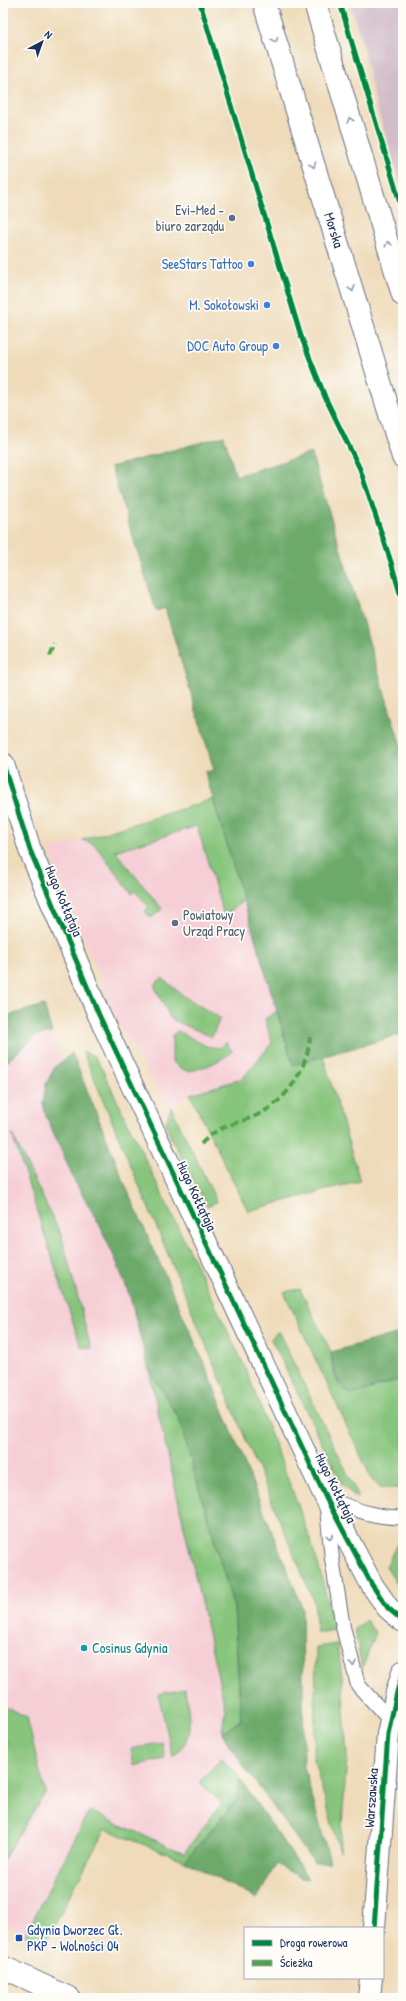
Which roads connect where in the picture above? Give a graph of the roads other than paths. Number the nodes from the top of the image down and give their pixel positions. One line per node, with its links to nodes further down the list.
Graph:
1 (264, 3): 4 (street, Morska, one-way to 4)
2 (315, 3): 3 (street, one-way to 2)
3 (403, 295)
4 (403, 457)
5 (3, 764): 6 (street, Hugo Kołłątaja)
6 (326, 1498): 7 (lane); 8 (street, Hugo Kołłątaja); 10 (lane, one-way to 10)
7 (403, 1517)
8 (403, 1621)
9 (403, 1672): 10 (street, Warszawska)
10 (390, 1720): 11 (street, Warszawska)
11 (374, 1927)
12 (3, 1967): 14 (street)
13 (370, 1979): 15 (street)
14 (69, 1998)
15 (369, 1998)

